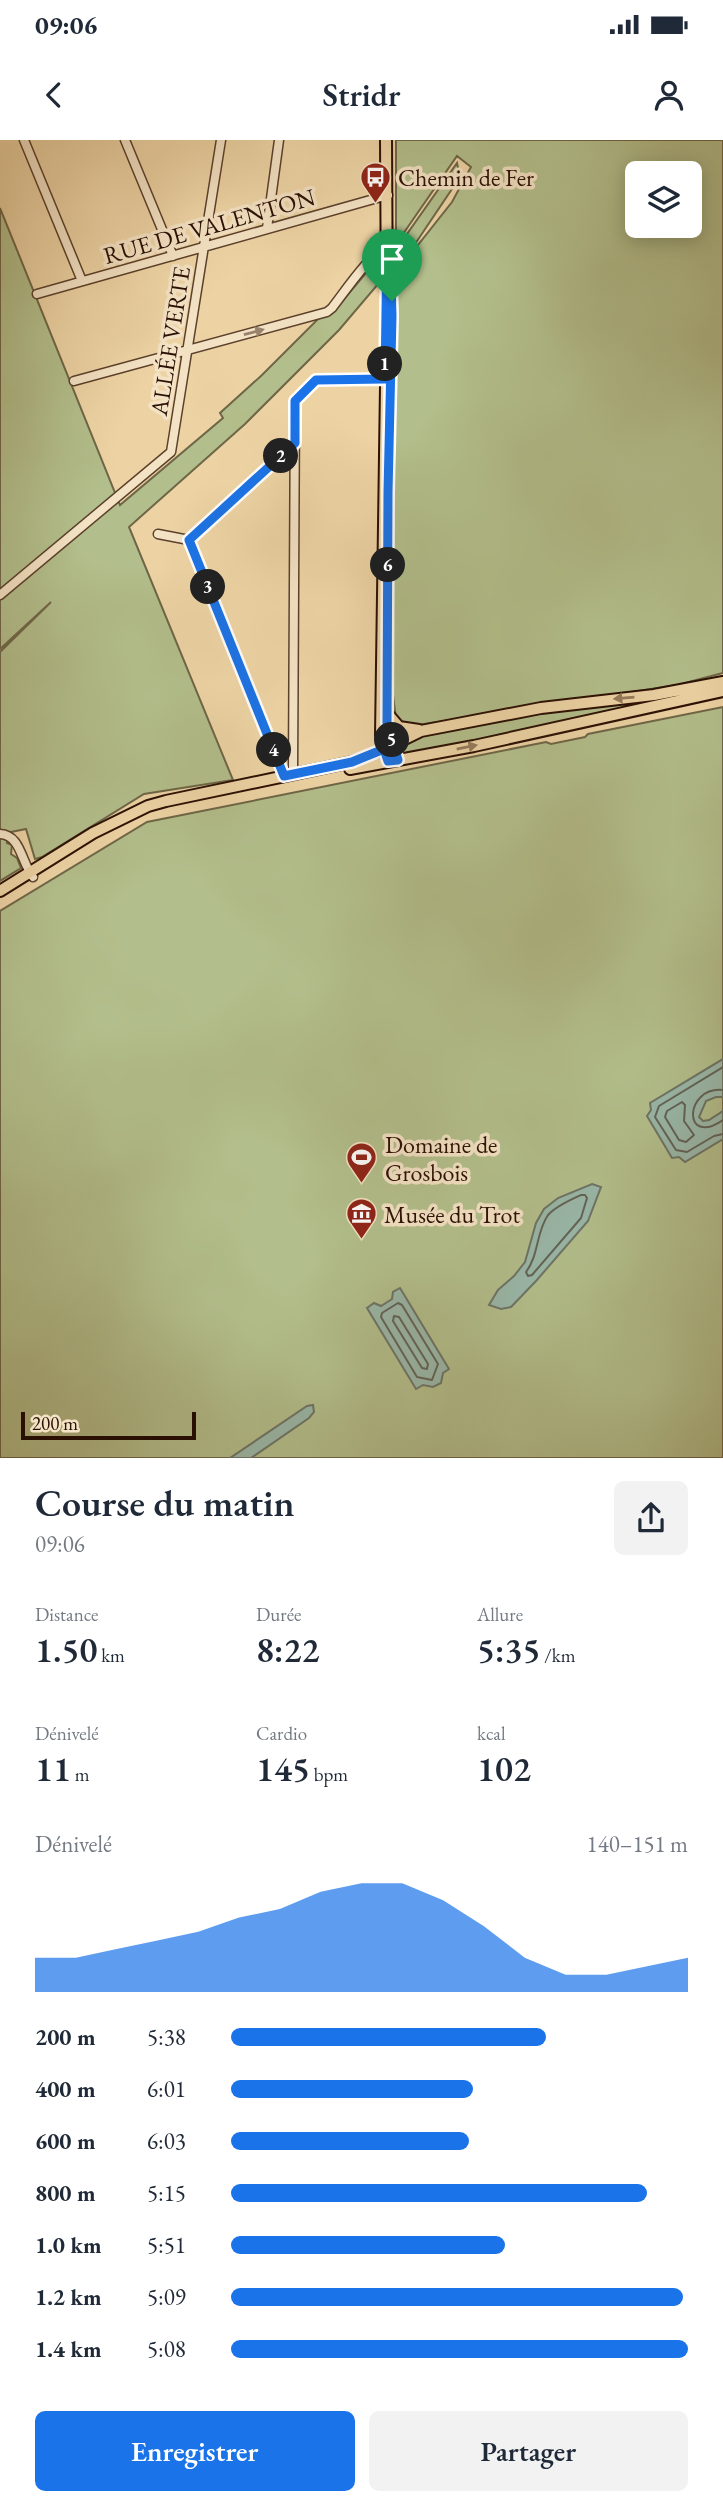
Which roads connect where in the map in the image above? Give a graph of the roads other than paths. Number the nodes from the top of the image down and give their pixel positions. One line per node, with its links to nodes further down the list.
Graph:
1 (24, 140): 11 (street)
2 (125, 140): 10 (street)
3 (221, 140): 9 (street, ALLÉE VERTE)
4 (279, 140): 7 (street)
5 (388, 140): 6 (main road)
6 (388, 195): 7 (street, RUE DE VALENTON); 8 (main road)
7 (267, 228): 9 (street, RUE DE VALENTON)
8 (388, 246): 13 (street, one-way to 8); 14 (main road)
9 (205, 247): 10 (street, RUE DE VALENTON); 13 (street, ALLÉE VERTE)
10 (173, 256): 11 (street, RUE DE VALENTON)
11 (82, 281): 12 (street, RUE DE VALENTON)
12 (37, 294)
13 (188, 350): 15 (street); 19 (street, ALLÉE VERTE)
14 (388, 379): 16 (street); 22 (main road)
15 (74, 381)
16 (295, 443): 18 (street); 28 (street)
17 (158, 534): 18 (street)
18 (189, 540): 28 (street)
19 (0, 596)
20 (723, 682): 23 (main road, one-way to 23)
21 (723, 691): 27 (main road, one-way to 21)
22 (384, 713): 23 (main road); 24 (main road); 25 (main road)
23 (421, 731): 25 (main road)
24 (381, 735): 25 (main road); 26 (main road)
25 (388, 746): 26 (main road); 27 (main road)
26 (372, 755): 28 (main road)
27 (393, 760): 30 (main road)
28 (289, 775): 30 (main road)
29 (0, 834): 30 (street)
30 (31, 874): 31 (main road); 32 (main road)
31 (0, 891)
32 (0, 898)

